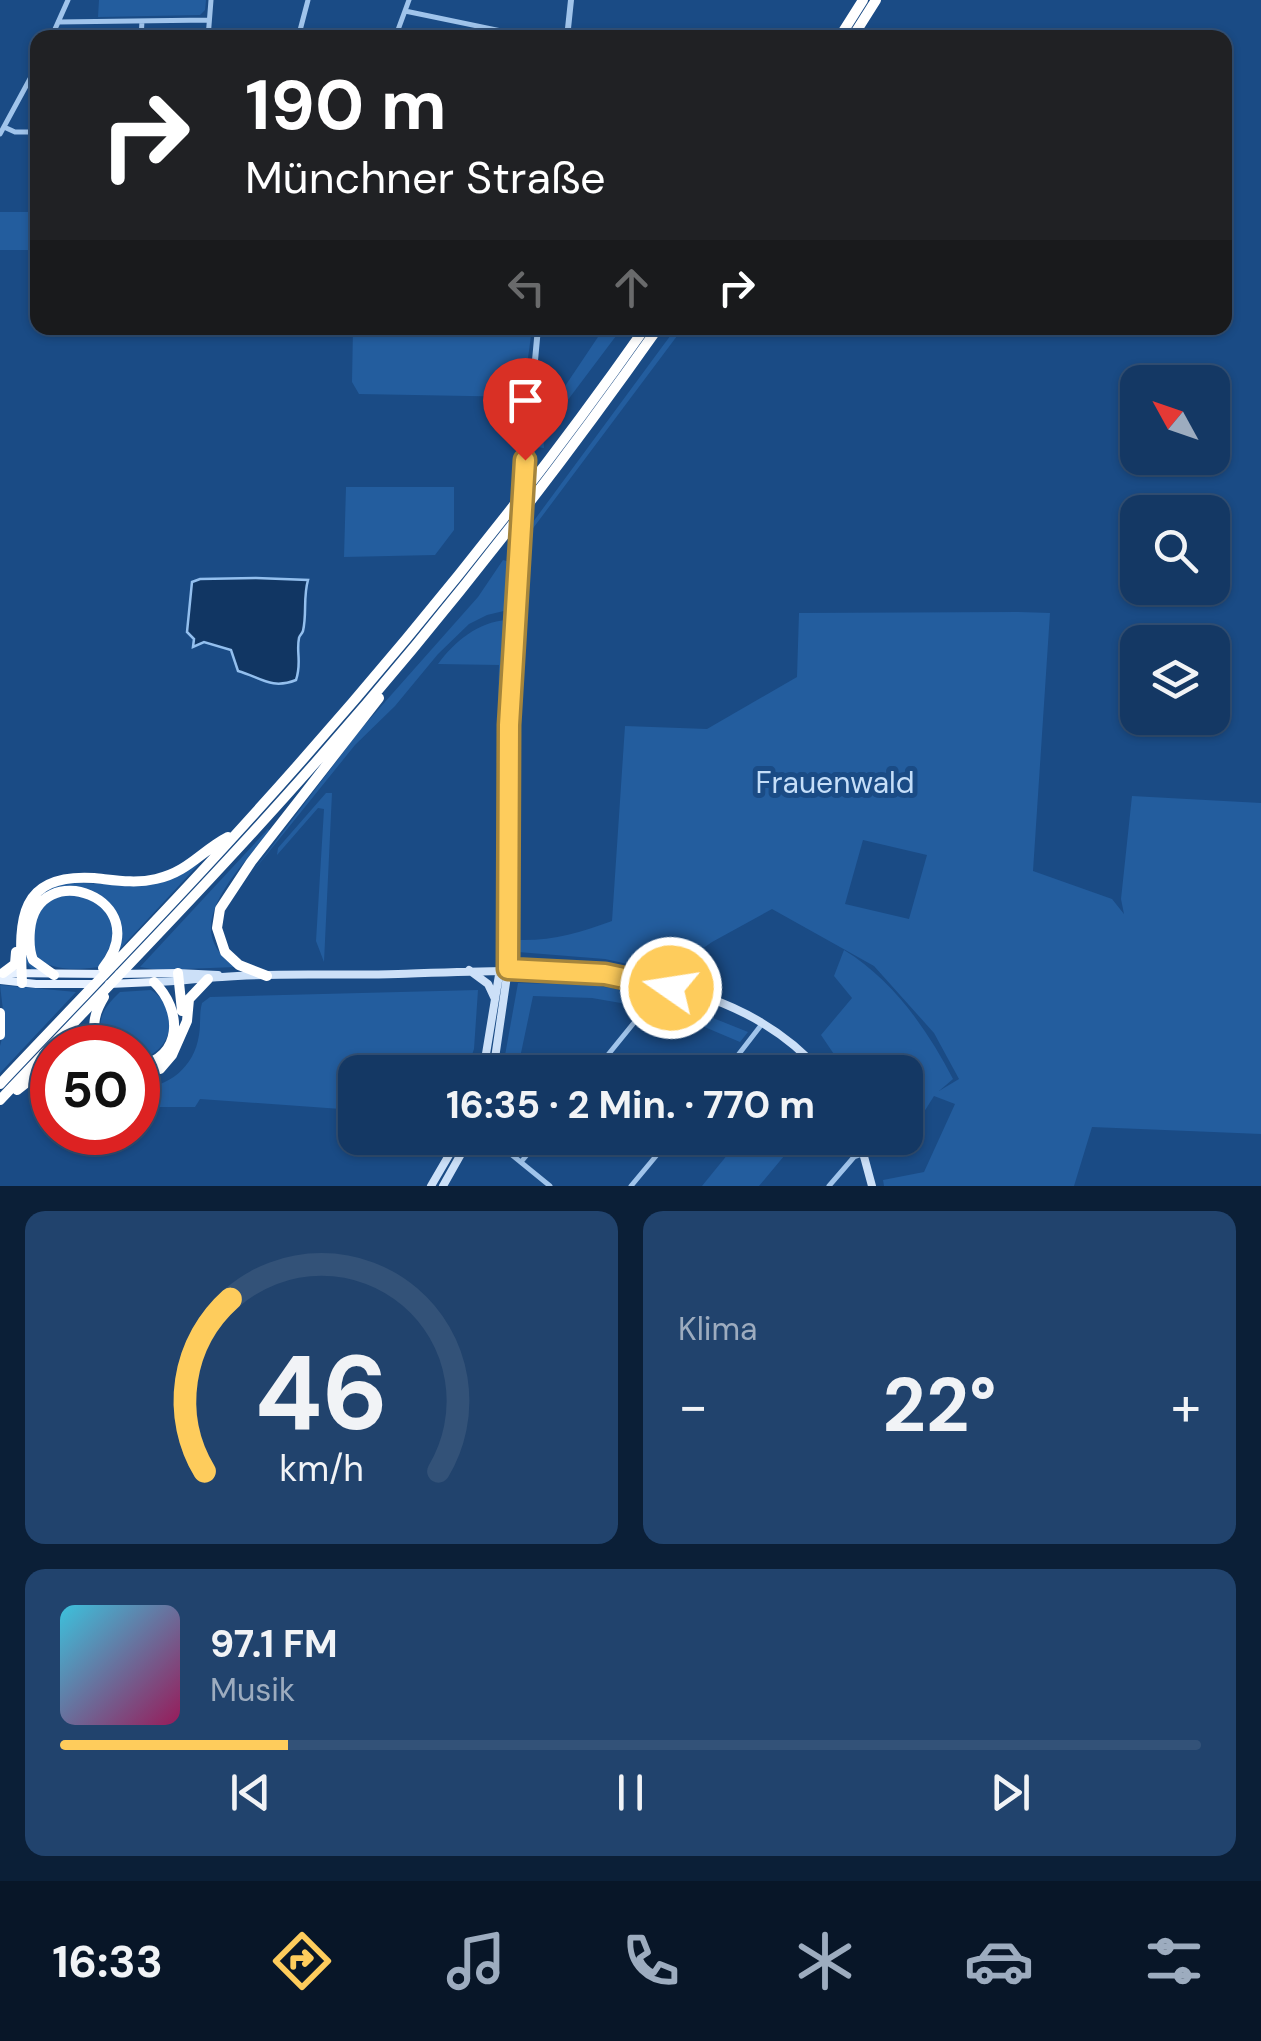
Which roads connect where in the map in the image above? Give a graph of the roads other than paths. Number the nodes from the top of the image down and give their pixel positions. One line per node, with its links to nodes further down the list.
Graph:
1 (68, 0): 11 (street)
2 (211, 0): 9 (street)
3 (308, 0): 15 (street)
4 (409, 0): 8 (street)
5 (571, 0): 18 (street)
6 (863, 0): 19 (highway)
7 (876, 0): 20 (highway)
8 (405, 11): 16 (street); 17 (street)
9 (209, 20): 10 (street); 14 (street)
10 (142, 21): 11 (street); 13 (street)
11 (58, 22): 12 (street)
12 (54, 30)
13 (141, 30)
14 (208, 30)
15 (300, 30)
16 (398, 30)
17 (497, 30)
18 (568, 30)
19 (844, 30)
20 (857, 30)
21 (30, 79): 22 (street)
22 (2, 130): 23 (street)
23 (30, 132)
24 (537, 335): 30 (street)
25 (641, 335): 28 (highway)
26 (653, 335): 27 (highway)
27 (389, 677): 34 (highway); 39 (highway)
28 (238, 832): 29 (highway); 43 (highway)
29 (20, 942): 32 (highway); 36 (highway)
30 (504, 969): 31 (main road); 41 (main road); 44 (main road); 53 (main road)
31 (469, 970): 34 (main road); 44 (main road)
32 (1, 975): 36 (main road)
33 (222, 976): 34 (main road); 35 (main road); 37 (main road)
34 (268, 976)
35 (180, 977): 37 (main road); 40 (main road); 49 (highway)
36 (22, 979): 38 (main road)
37 (208, 979): 49 (highway)
38 (56, 980): 40 (main road); 40 (main road); 43 (highway)
39 (114, 980): 48 (highway); 60 (highway)
40 (149, 980): 51 (highway)
41 (648, 982): 42 (main road); 45 (street)
42 (671, 988): 45 (street); 47 (main road)
43 (89, 990): 59 (highway)
44 (496, 1002): 52 (main road)
45 (650, 1004): 54 (street)
46 (0, 1013): 50 (highway)
47 (762, 1024): 55 (street); 56 (main road)
48 (94, 1025)
49 (182, 1027): 57 (highway)
50 (0, 1035)
51 (160, 1055)
52 (486, 1055)
53 (495, 1055)
54 (608, 1055)
55 (737, 1055)
56 (803, 1055)
57 (160, 1067)
58 (30, 1080): 60 (highway)
59 (0, 1084)
60 (0, 1101)
61 (449, 1155): 69 (main road)
62 (460, 1155): 70 (main road)
63 (512, 1155): 68 (street)
64 (527, 1155): 68 (street)
65 (657, 1155): 72 (street)
66 (859, 1155): 73 (street)
67 (864, 1155): 74 (main road)
68 (521, 1162): 71 (street)
69 (431, 1186)
70 (443, 1186)
71 (550, 1186)
72 (631, 1186)
73 (828, 1186)
74 (872, 1186)

